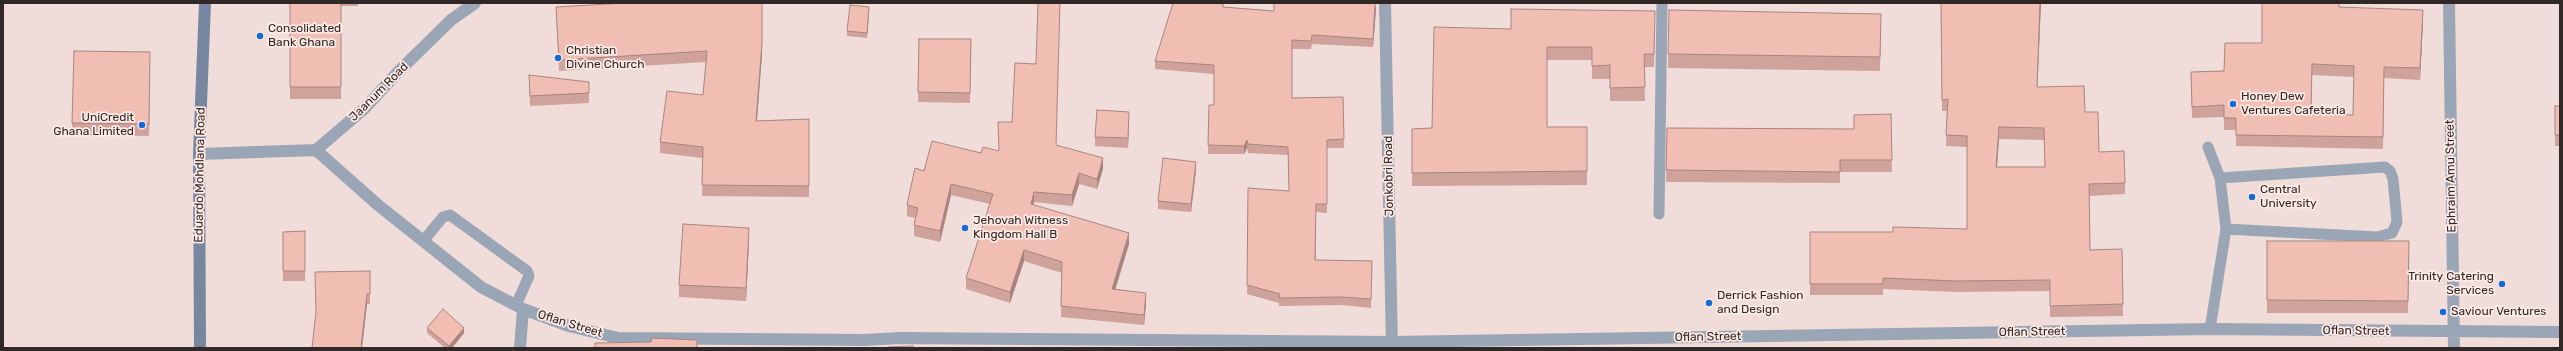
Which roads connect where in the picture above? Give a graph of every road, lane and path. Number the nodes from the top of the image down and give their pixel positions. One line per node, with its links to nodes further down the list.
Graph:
1 (205, 3): 8 (main road, Eduardo Mohdlana Road)
2 (475, 3): 7 (street, Jaanum Road)
3 (1386, 3): 18 (street, Jonkobri Road)
4 (1662, 3): 10 (lane)
5 (2449, 3): 15 (street, Ephraim Amu Street)
6 (2208, 147): 9 (lane)
7 (316, 150): 8 (street); 12 (street, Oflan Street)
8 (199, 154): 19 (main road, Eduardo Mohdlana Road)
9 (2220, 178): 11 (lane); 11 (lane)
10 (1659, 214)
11 (2226, 229): 14 (lane)
12 (424, 240): 13 (street, Oflan Street); 13 (lane)
13 (519, 307): 17 (street, Oflan Street); 20 (street)
14 (2210, 329): 15 (street, Oflan Street); 18 (street, Oflan Street)
15 (2454, 332): 16 (street, Oflan Street); 21 (street, Ephraim Amu Street)
16 (2560, 332)
17 (864, 344): 18 (street, Oflan Street)
18 (1392, 345)
19 (200, 348)
20 (520, 348)
21 (2454, 348)

